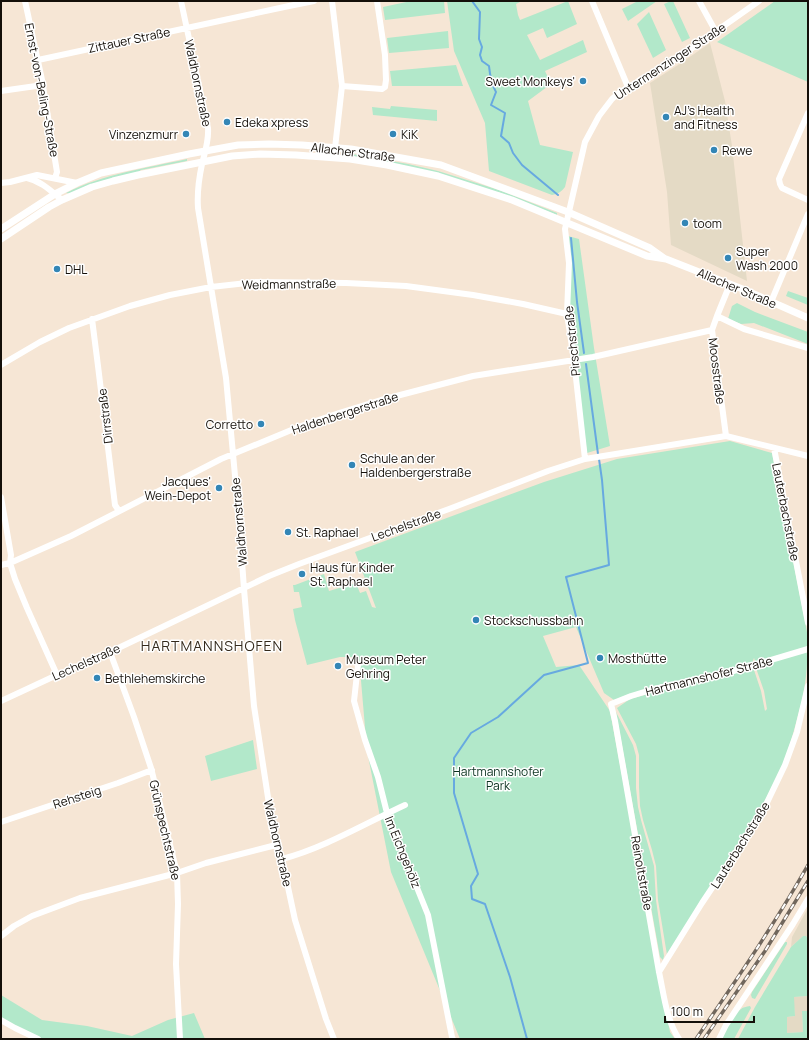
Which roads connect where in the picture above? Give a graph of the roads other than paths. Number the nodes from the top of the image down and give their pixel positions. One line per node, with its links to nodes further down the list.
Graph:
1 (25, 1): 11 (street, Ernst-von-Beling-Straße)
2 (181, 1): 9 (street, Waldhornstraße)
3 (314, 1): 9 (street, Zittauer Straße)
4 (332, 1): 13 (street)
5 (377, 1): 13 (street)
6 (592, 1): 14 (street)
7 (699, 1): 10 (street)
8 (760, 1): 10 (street, Untermenzinger Straße)
9 (187, 28): 11 (street, Zittauer Straße); 18 (street, Waldhornstraße)
10 (716, 32): 14 (street, Untermenzinger Straße)
11 (38, 60): 12 (street, Ernst-von-Beling-Straße)
12 (43, 85): 15 (street); 22 (street, Ernst-von-Beling-Straße)
13 (342, 86): 17 (street)
14 (628, 87): 28 (street, Untermenzinger Straße)
15 (1, 91)
16 (808, 113): 27 (street)
17 (335, 147): 18 (main road, Allacher Straße); 19 (street); 28 (main road, Allacher Straße)
18 (206, 150): 20 (street, Waldhornstraße); 24 (main road, Allacher Straße)
19 (334, 157): 20 (main road, Allacher Straße); 30 (main road, Allacher Straße)
20 (203, 162): 26 (main road, Allacher Straße); 35 (street, Waldhornstraße)
21 (27, 178): 22 (street); 23 (street); 25 (street)
22 (55, 178): 24 (street)
23 (1, 183)
24 (77, 183): 25 (main road, Allacher Straße)
25 (54, 194): 26 (street); 31 (main road, Allacher Straße)
26 (62, 200): 32 (main road, Allacher Straße)
27 (808, 200)
28 (568, 212): 30 (street, Untermenzinger Straße); 33 (main road, Allacher Straße)
29 (808, 214): 36 (street)
30 (566, 223): 33 (main road, Allacher Straße); 37 (street, Pirschstraße)
31 (1, 229)
32 (1, 238)
33 (666, 259): 34 (main road, Allacher Straße)
34 (730, 284): 36 (main road, Allacher Straße); 38 (street, Moosstraße)
35 (211, 287): 37 (street, Weidmannstraße); 40 (street, Weidmannstraße); 47 (street, Waldhornstraße)
36 (771, 302): 39 (main road, Allacher Straße)
37 (567, 314): 43 (street, Pirschstraße)
38 (717, 316): 41 (street, Moosstraße); 42 (street)
39 (808, 318)
40 (92, 319): 44 (street, Weidmannstraße); 51 (street, Dirrstraße)
41 (712, 330): 43 (street, Haldenbergerstraße); 45 (street, Moosstraße)
42 (808, 348)
43 (574, 360): 47 (street, Haldenbergerstraße); 49 (street, Pirschstraße)
44 (1, 364)
45 (726, 436): 46 (street, Lechelstraße); 49 (street, Lechelstraße)
46 (774, 448): 48 (street, Lechelstraße); 55 (street, Lauterbachstraße)
47 (233, 454): 51 (street, Haldenbergerstraße); 54 (street, Waldhornstraße)
48 (808, 456)
49 (585, 459): 54 (street, Lechelstraße)
50 (1, 497): 52 (street)
51 (119, 511): 52 (street, Haldenbergerstraße)
52 (10, 563): 53 (street, Haldenbergerstraße); 59 (street)
53 (1, 566)
54 (244, 589): 57 (street, Lechelstraße); 67 (street, Waldhornstraße)
55 (808, 623)
56 (808, 649): 62 (street, Hartmannshofer Straße)
57 (110, 652): 59 (street, Lechelstraße); 63 (street, Grünspechtstraße)
58 (358, 665): 65 (street, Im Eichgehölz)
59 (57, 675): 61 (street, Lechelstraße)
60 (808, 686): 72 (street, Lauterbachstraße)
61 (1, 701)
62 (611, 704): 72 (street, Reinoltstraße)
63 (152, 770): 66 (street, Rehsteig); 69 (street, Grünspechtstraße)
64 (405, 805): 65 (street)
65 (387, 813): 68 (street); 77 (street, Im Eichgehölz)
66 (1, 822)
67 (276, 845): 68 (street, Waldhornstraße); 69 (street)
68 (282, 859): 76 (street, Waldhornstraße)
69 (177, 873): 71 (street); 75 (street, Grünspechtstraße)
70 (808, 899): 79 (street)
71 (1, 936)
72 (659, 972): 78 (street, Reinoltstraße)
73 (1, 1020): 74 (street)
74 (38, 1039)
75 (180, 1039)
76 (334, 1039)
77 (453, 1039)
78 (679, 1039)
79 (719, 1039)

